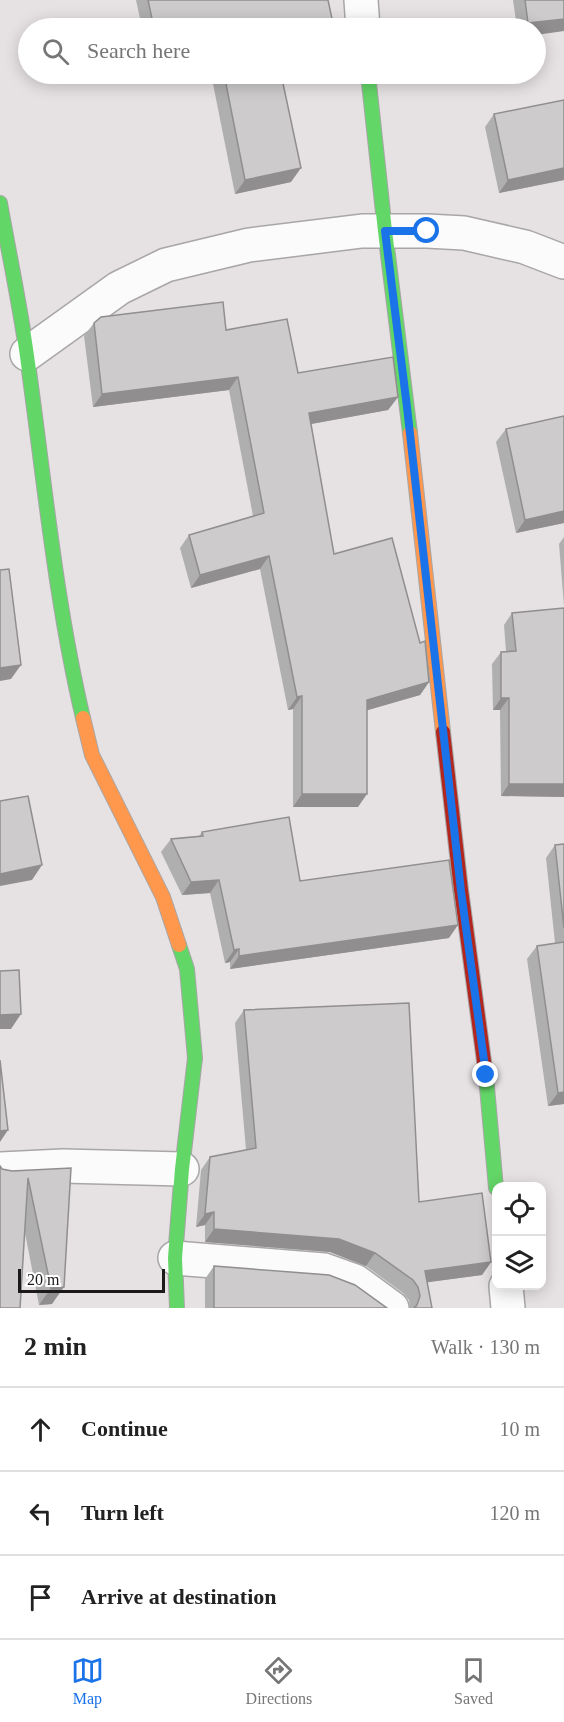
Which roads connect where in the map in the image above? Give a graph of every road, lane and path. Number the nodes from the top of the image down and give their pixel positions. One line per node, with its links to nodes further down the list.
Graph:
1 (361, 0): 2 (street)
2 (362, 18)
3 (369, 84): 5 (street)
4 (0, 203): 7 (street)
5 (385, 231): 6 (street); 7 (street); 10 (street)
6 (564, 262)
7 (27, 354): 9 (street)
8 (0, 1169): 9 (street)
9 (182, 1169): 11 (street)
10 (495, 1182)
11 (175, 1258): 13 (street); 14 (street)
12 (506, 1290): 15 (street)
13 (177, 1308)
14 (392, 1308)
15 (508, 1308)

